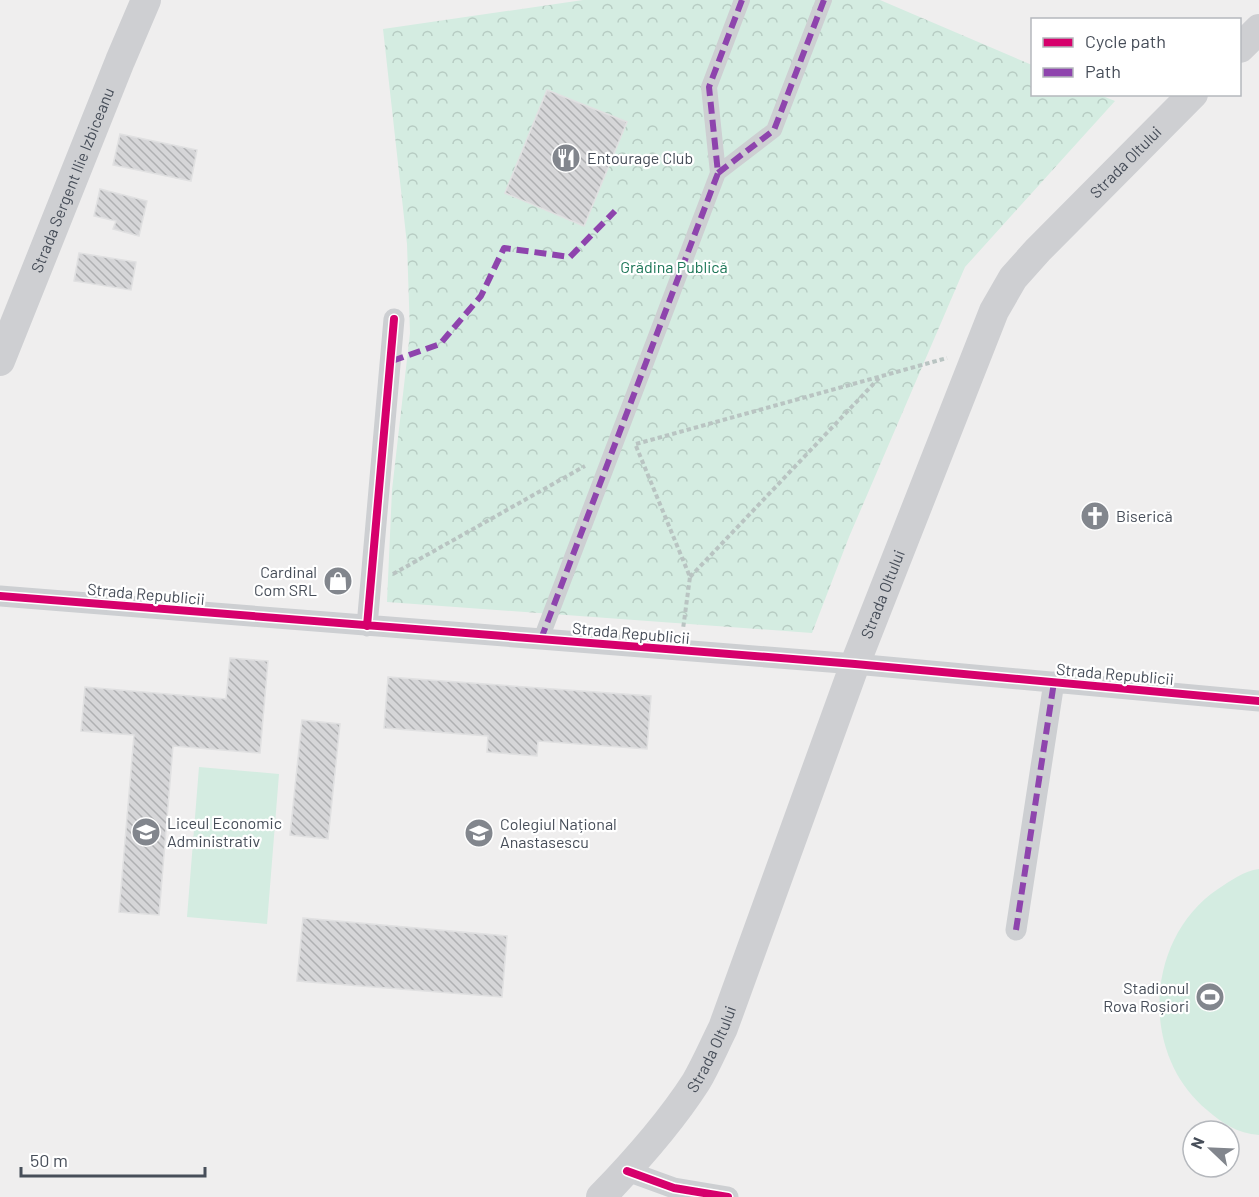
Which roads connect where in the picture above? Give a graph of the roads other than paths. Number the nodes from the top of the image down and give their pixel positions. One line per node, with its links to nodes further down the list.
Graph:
1 (146, 0): 9 (main road, Strada Sergent Ilie Izbiceanu)
2 (742, 0): 7 (street)
3 (824, 0): 7 (street)
4 (1259, 29): 5 (main road)
5 (1241, 46)
6 (1191, 96): 13 (main road, Strada Oltului)
7 (718, 173): 12 (street)
8 (394, 319): 11 (street)
9 (0, 361)
10 (0, 596): 11 (street, Strada Republicii)
11 (367, 626): 12 (street, Strada Republicii)
12 (541, 639): 13 (street, Strada Republicii)
13 (855, 664): 14 (street, Strada Republicii); 17 (main road, Strada Oltului)
14 (1054, 682): 15 (street, Strada Republicii); 16 (street)
15 (1259, 701)
16 (1017, 930)
17 (627, 1171): 18 (main road, Strada Oltului); 19 (street)
18 (601, 1197)
19 (728, 1197)

